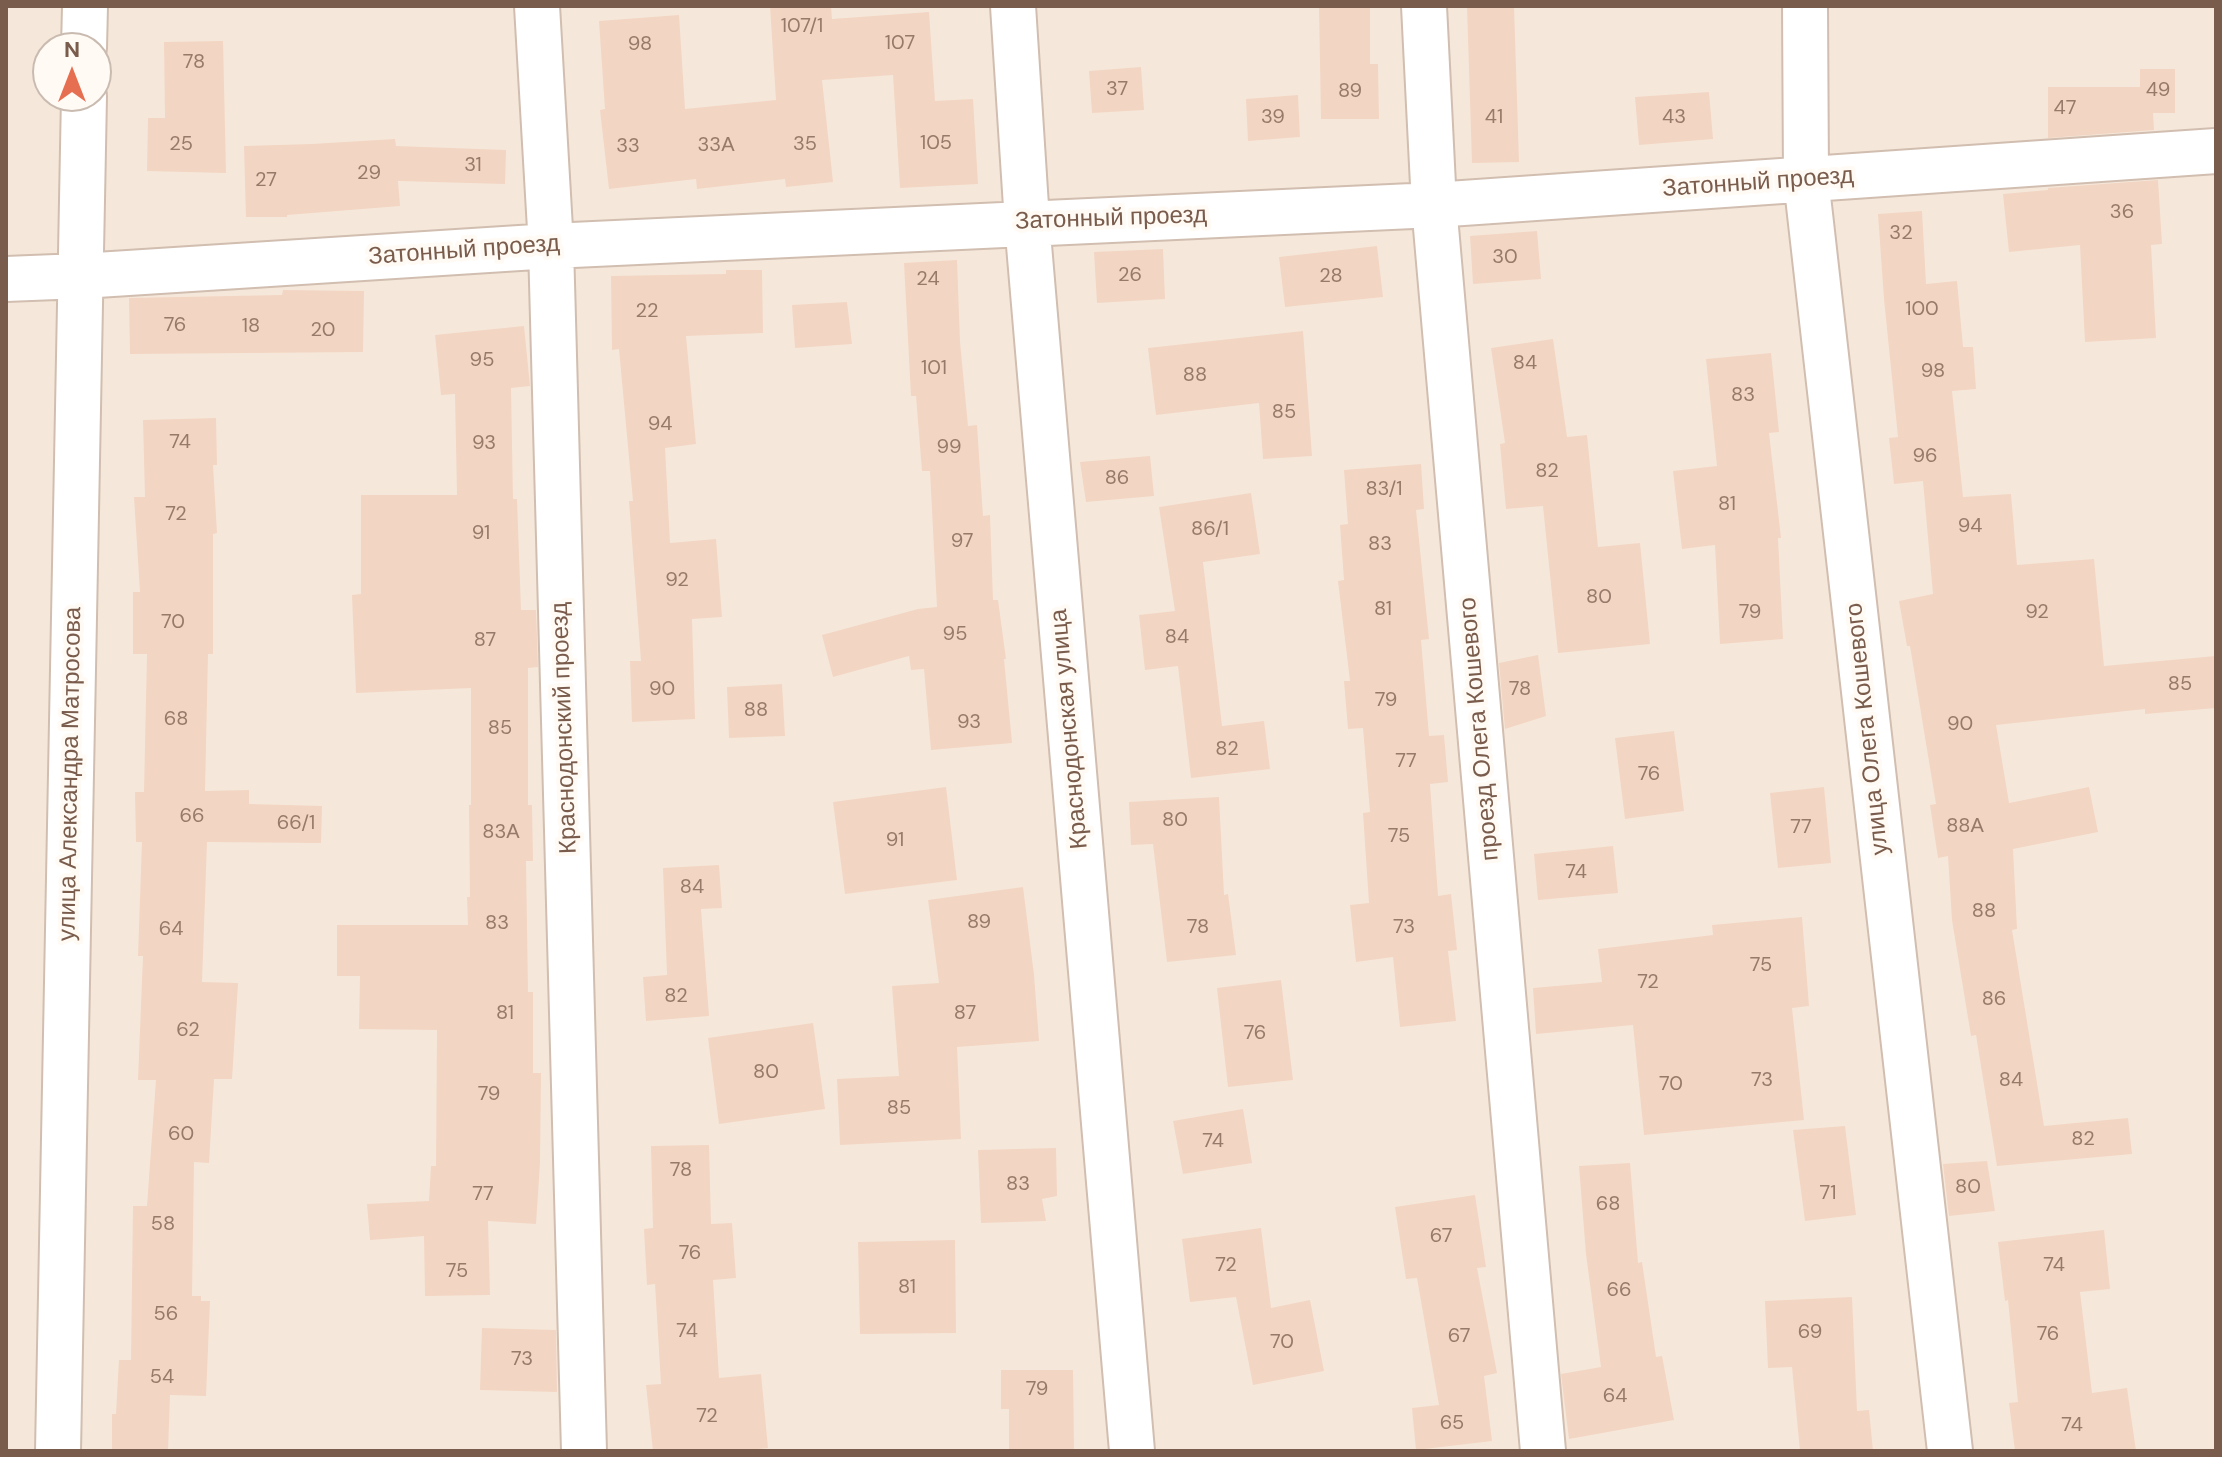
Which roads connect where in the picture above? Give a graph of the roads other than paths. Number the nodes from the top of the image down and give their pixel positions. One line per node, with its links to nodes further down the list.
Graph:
1 (85, 6): 6 (street)
2 (537, 6): 12 (street, Краснодонский проезд)
3 (1013, 6): 11 (street, Краснодонская улица)
4 (1424, 6): 10 (street, проезд Олега Кошевого)
5 (1805, 6): 9 (street, улица Олега Кошевого)
6 (84, 32)
7 (84, 112): 13 (street, улица Александра Матросова)
8 (2216, 151): 9 (street, Затонный проезд)
9 (1806, 179): 10 (street, Затонный проезд); 19 (street, улица Олега Кошевого)
10 (1434, 205): 11 (street, Затонный проезд); 18 (street, проезд Олега Кошевого)
11 (1027, 222): 12 (street, Затонный проезд); 17 (street, Краснодонская улица)
12 (551, 246): 13 (street, Затонный проезд); 16 (street, Краснодонский проезд)
13 (81, 276): 14 (street, Затонный проезд); 15 (street, улица Александра Матросова)
14 (6, 279)
15 (58, 1451)
16 (584, 1451)
17 (1132, 1451)
18 (1543, 1451)
19 (1950, 1451)

